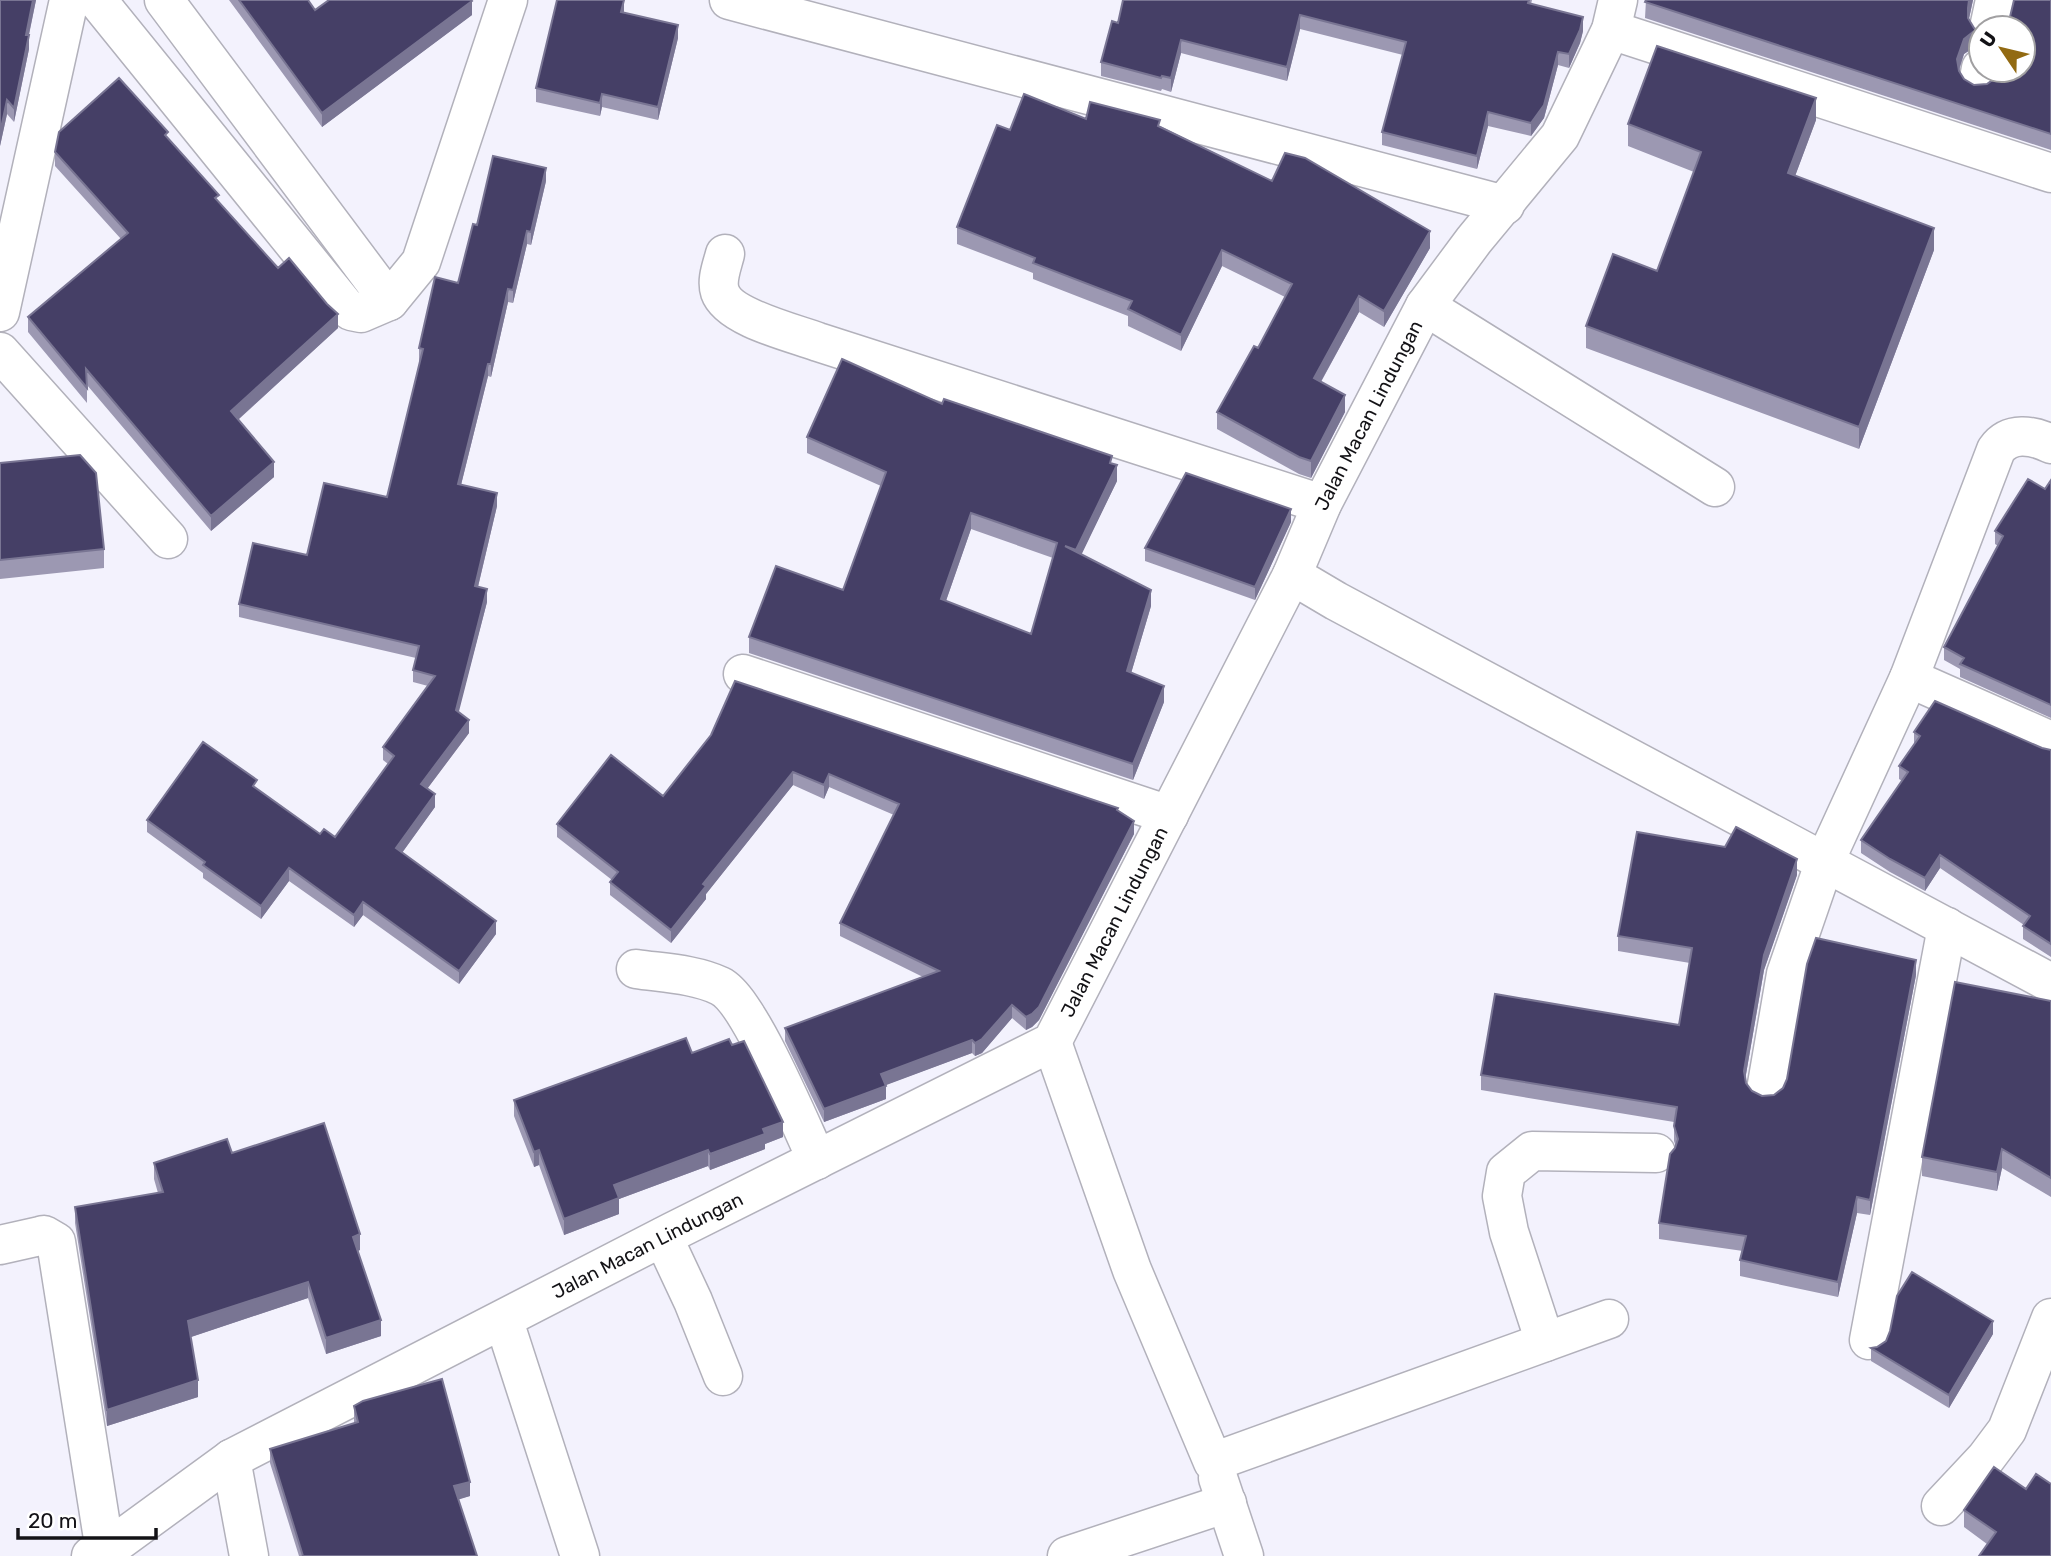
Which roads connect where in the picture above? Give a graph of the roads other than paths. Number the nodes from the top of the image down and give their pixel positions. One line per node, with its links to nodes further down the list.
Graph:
1 (69, 0): 12 (street)
2 (97, 0): 10 (street)
3 (164, 0): 10 (street)
4 (508, 0): 10 (street)
5 (729, 0): 8 (street)
6 (1615, 15): 7 (street); 8 (street, Jalan Macan Lindungan)
7 (2051, 173)
8 (1505, 205): 11 (street, Jalan Macan Lindungan)
9 (725, 254): 16 (street)
10 (389, 301)
11 (1425, 306): 15 (street); 16 (street, Jalan Macan Lindungan)
12 (0, 312)
13 (0, 352): 17 (street)
14 (2051, 444): 20 (street)
15 (1715, 487)
16 (1322, 503): 18 (street, Jalan Macan Lindungan)
17 (168, 539)
18 (1292, 575): 22 (street, Jalan Macan Lindungan); 23 (street)
19 (743, 674): 22 (street)
20 (1909, 678): 21 (street); 23 (street)
21 (2051, 741)
22 (1169, 815): 27 (street, Jalan Macan Lindungan)
23 (1825, 861): 24 (street); 28 (street)
24 (1947, 927): 26 (street); 36 (street)
25 (636, 969): 30 (street)
26 (2051, 983)
27 (1052, 1042): 30 (street, Jalan Macan Lindungan); 40 (street)
28 (1766, 1090)
29 (1656, 1153): 37 (street)
30 (817, 1160): 31 (street, Jalan Macan Lindungan)
31 (663, 1237): 35 (street, Jalan Macan Lindungan); 38 (street)
32 (0, 1245): 43 (street)
33 (2051, 1318): 42 (street)
34 (1609, 1319): 37 (street)
35 (504, 1321): 39 (street, Jalan Macan Lindungan); 45 (street)
36 (1869, 1340)
37 (1545, 1342): 40 (street)
38 (723, 1377)
39 (231, 1459): 43 (street, Jalan Macan Lindungan); 44 (street)
40 (1213, 1462): 41 (street)
41 (1227, 1503): 46 (street); 47 (street)
42 (1941, 1506)
43 (98, 1554)
44 (250, 1556)
45 (580, 1556)
46 (1068, 1556)
47 (1244, 1556)

